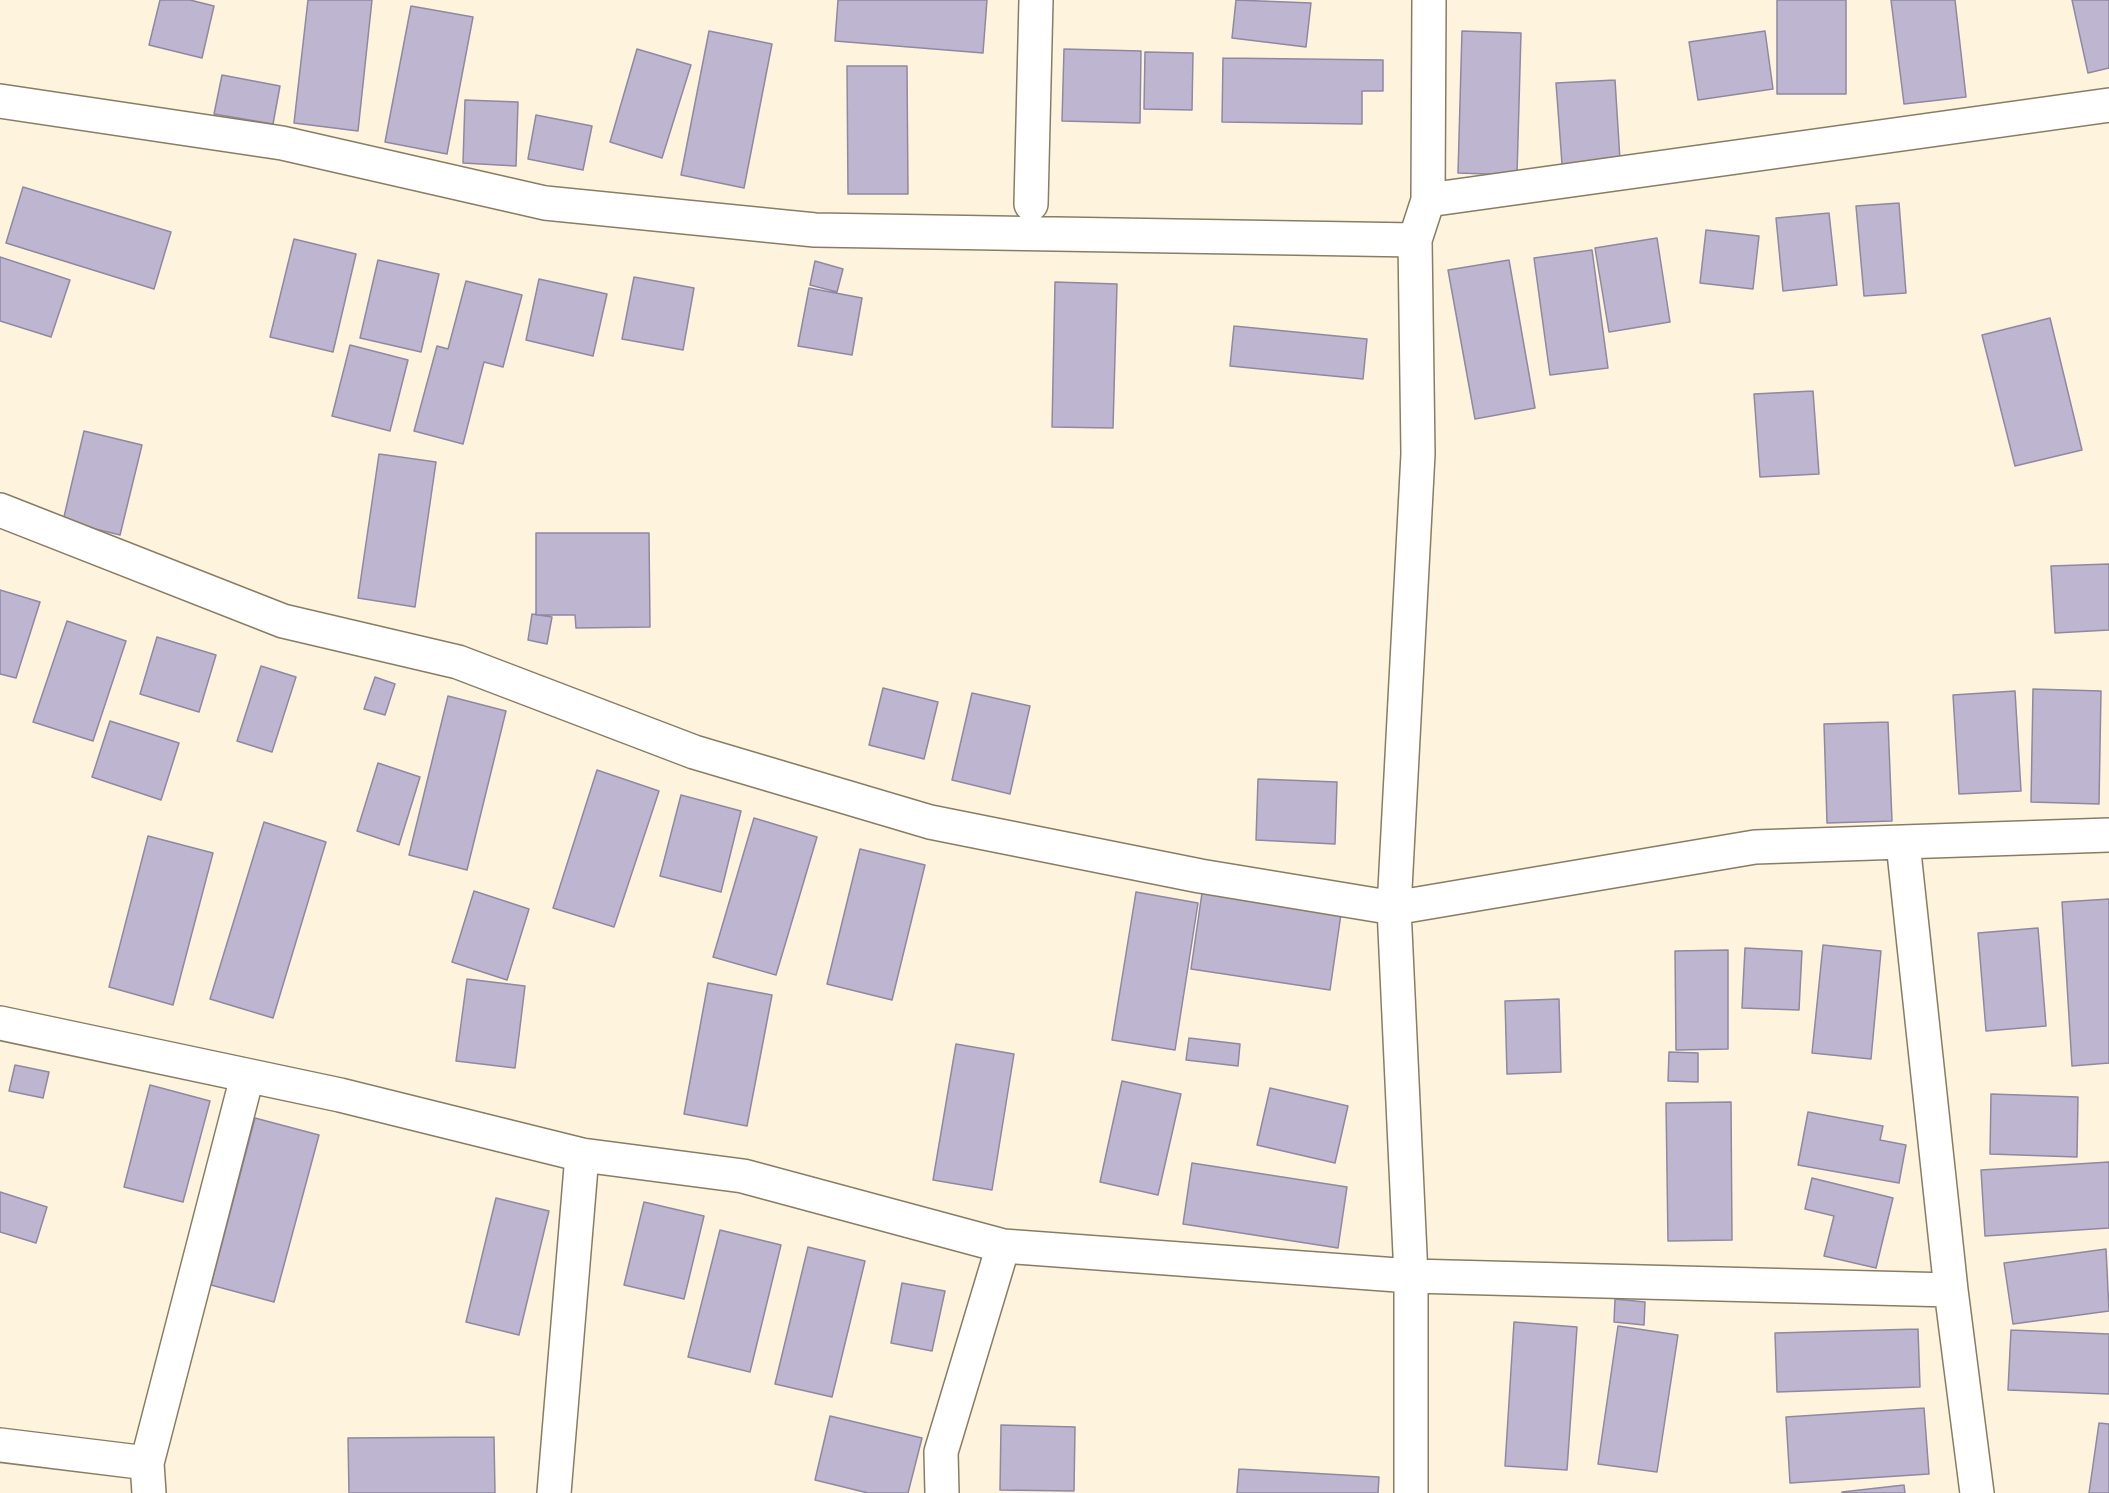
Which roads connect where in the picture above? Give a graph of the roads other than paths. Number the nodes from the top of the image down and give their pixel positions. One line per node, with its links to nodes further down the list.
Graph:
1 (1036, 0): 6 (street)
2 (1429, 0): 5 (street)
3 (0, 101): 7 (street)
4 (2109, 105): 5 (street)
5 (1428, 200): 7 (street)
6 (1031, 204)
7 (1414, 240): 11 (street)
8 (0, 510): 11 (street)
9 (2109, 835): 10 (street)
10 (1903, 843): 11 (street); 17 (street)
11 (1394, 908): 16 (street)
12 (0, 1023): 13 (street)
13 (247, 1077): 14 (street); 19 (street)
14 (582, 1155): 15 (street); 20 (street)
15 (1003, 1246): 16 (street); 21 (street)
16 (1411, 1276): 17 (street); 22 (street)
17 (1951, 1290): 23 (street)
18 (0, 1445): 19 (street)
19 (148, 1478)
20 (554, 1493)
21 (942, 1493)
22 (1411, 1493)
23 (1977, 1493)

